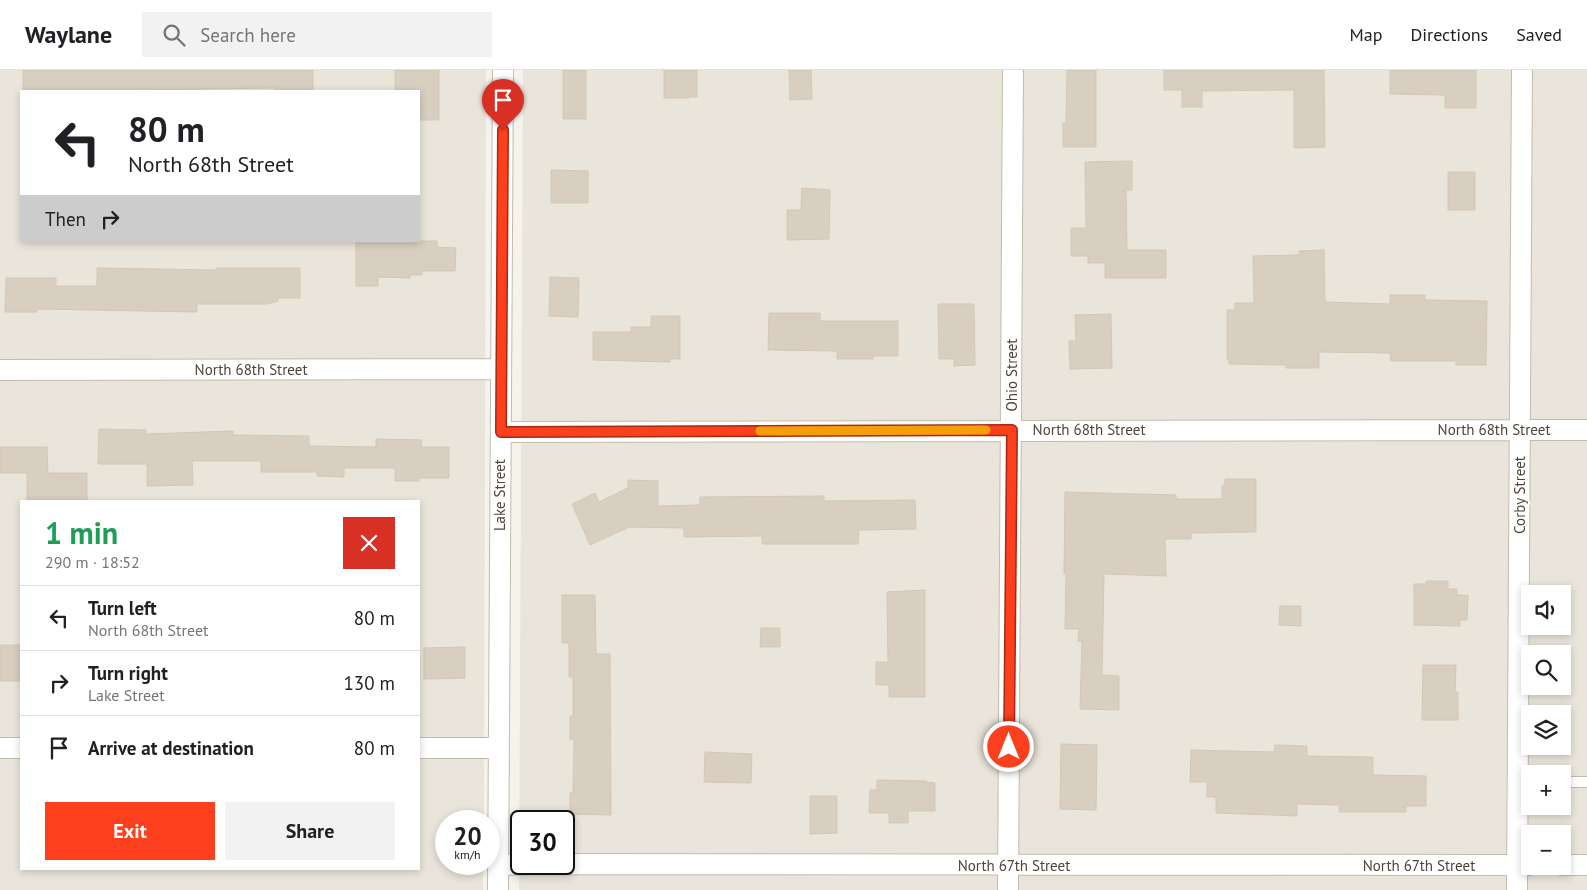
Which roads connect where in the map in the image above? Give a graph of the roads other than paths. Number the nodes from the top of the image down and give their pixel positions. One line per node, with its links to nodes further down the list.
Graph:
1 (503, 70): 4 (street, Lake Street)
2 (1013, 70): 6 (street, Ohio Street)
3 (1522, 70): 7 (street, Corby Street)
4 (501, 369): 5 (street, North 68th Street); 9 (street, Lake Street)
5 (0, 370)
6 (1012, 430): 7 (street, North 68th Street); 9 (street, North 68th Street); 22 (street, Ohio Street)
7 (1520, 430): 8 (street, North 68th Street); 17 (street, Corby Street)
8 (1587, 430)
9 (501, 432): 13 (street, Lake Street)
10 (0, 748): 11 (street)
11 (20, 748)
12 (420, 748): 13 (street)
13 (499, 748): 16 (street, Lake Street)
14 (1572, 782): 15 (lane)
15 (1587, 782)
16 (498, 810)
17 (1524, 825)
18 (1521, 865): 22 (street, North 67th Street)
19 (1571, 865): 20 (street)
20 (1587, 865)
21 (500, 866): 22 (street, North 67th Street)
22 (1008, 866): 26 (street, Ohio Street)
23 (498, 875): 25 (street, Lake Street)
24 (1521, 875): 27 (street, Corby Street)
25 (498, 890)
26 (1008, 890)
27 (1517, 890)

